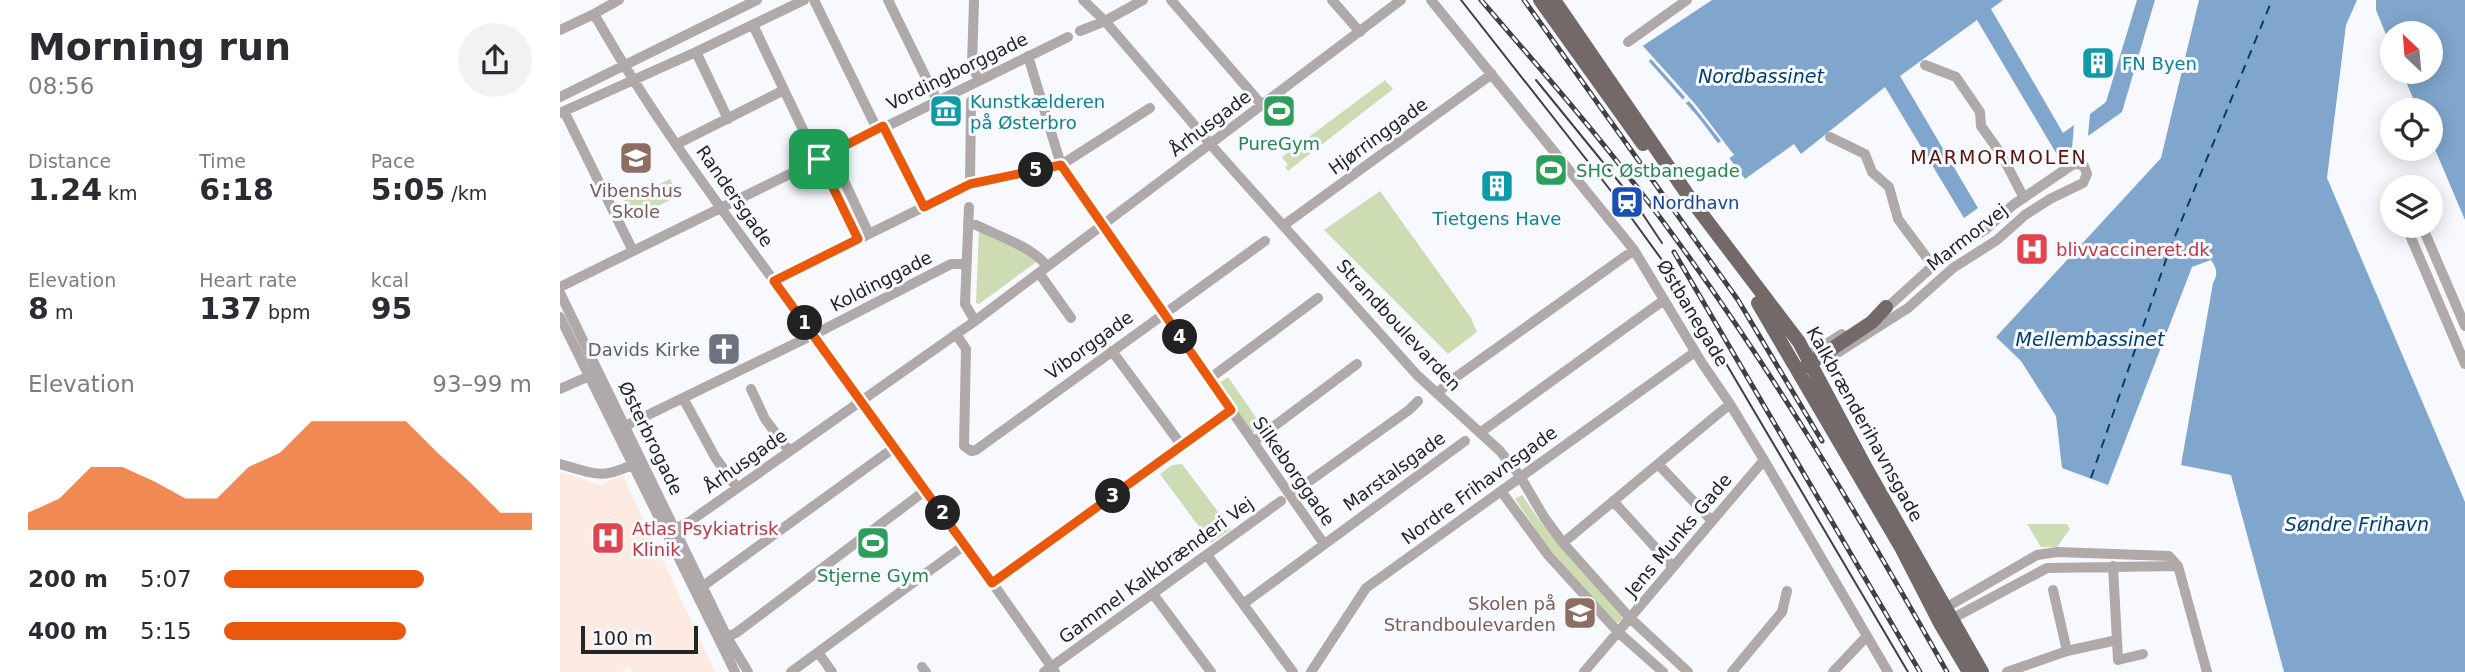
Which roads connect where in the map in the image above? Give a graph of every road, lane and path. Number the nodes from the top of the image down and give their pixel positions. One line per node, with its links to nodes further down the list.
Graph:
1 (619, 0): 16 (street)
2 (757, 0): 27 (street)
3 (804, 0): 18 (street)
4 (814, 0): 39 (street)
5 (888, 0): 33 (street)
6 (974, 0): 29 (street)
7 (1083, 0): 17 (street, Strandboulevarden)
8 (1143, 0): 17 (street)
9 (1171, 0): 35 (street)
10 (1332, 0): 21 (street)
11 (1401, 0): 21 (street, Århusgade)
12 (1431, 0): 28 (street, Østbanegade)
13 (1540, 0): 81 (main road, Kalkbrænderihavnsgade)
14 (1554, 0): 81 (main road, Kalkbrænderihavnsgade)
15 (1687, 0): 23 (street)
16 (592, 15): 19 (street); 27 (street)
17 (1105, 21): 20 (street); 42 (street, Strandboulevarden)
18 (753, 25): 24 (street); 31 (street)
19 (560, 30)
20 (1080, 31)
21 (1360, 32): 35 (street, Århusgade)
22 (1068, 37): 25 (street, Vordingborggade)
23 (1628, 42)
24 (696, 52): 30 (street); 38 (street)
25 (1028, 56): 29 (street, Vordingborggade); 45 (street, Silkeborggade)
26 (1926, 65): 47 (street, Marmorvej)
27 (623, 66): 30 (street, Randersgade); 32 (street)
28 (1492, 74): 53 (street, Hjørringgade); 59 (street, Østbanegade)
29 (979, 80): 33 (street, Vordingborggade)
30 (632, 81): 37 (street); 41 (street, Randersgade)
31 (784, 90): 38 (street); 44 (street)
32 (560, 97)
33 (937, 100): 39 (street, Vordingborggade)
34 (971, 101): 46 (street)
35 (1262, 105): 42 (street, Århusgade)
36 (1150, 108): 45 (street)
37 (562, 112): 60 (street)
38 (728, 118): 41 (street)
39 (880, 128): 43 (street, Vordingborggade); 50 (street)
40 (1830, 137): 62 (street, Marmorvej)
41 (677, 144): 49 (street, Randersgade)
42 (1211, 144): 52 (street, Århusgade); 53 (street, Strandboulevarden)
43 (831, 153): 44 (street, Vordingborggade); 54 (street)
44 (818, 159): 49 (street, Vordingborggade); 57 (street)
45 (1061, 165): 46 (street); 52 (street, Silkeborggade)
46 (970, 184): 50 (street)
47 (2024, 198): 62 (street, Marmorvej); 81 (street, Marmorvej)
48 (969, 206): 51 (street)
49 (720, 207): 60 (street, Vordingborggade); 64 (street, Randersgade)
50 (924, 207): 54 (street)
51 (968, 224): 61 (street); 63 (street)
52 (1102, 225): 63 (street, Århusgade); 70 (street, Silkeborggade)
53 (1284, 225): 86 (street, Strandboulevarden)
54 (869, 234): 57 (street)
55 (2411, 238): 80 (street)
56 (2427, 238): 74 (street)
57 (858, 239): 64 (street)
58 (1265, 241): 70 (street, Viborggade)
59 (1634, 250): 68 (street, Østbanegade); 86 (street)
60 (633, 251): 65 (street, Vordingborggade)
61 (965, 264): 73 (street); 76 (street, Koldinggade)
62 (1933, 266): 69 (street, Marmorvej)
63 (1043, 270): 72 (street); 73 (street, Århusgade)
64 (774, 281): 76 (street, Randersgade)
65 (560, 286)
66 (560, 293): 82 (street, Østerbrogade)
67 (1318, 298): 83 (street)
68 (1664, 300): 78 (street, Østbanegade); 93 (street)
69 (1886, 307): 81 (main road)
70 (1163, 313): 77 (street, Viborggade); 83 (street, Silkeborggade)
71 (560, 317): 82 (street, Østerbrogade)
72 (1071, 318)
73 (975, 321): 75 (street, Århusgade)
74 (2465, 326)
75 (956, 334): 77 (street, Viborggade); 88 (street, Århusgade)
76 (814, 335): 87 (street, Koldinggade); 88 (street, Randersgade)
77 (1112, 351): 96 (street)
78 (1695, 352): 90 (street, Østbanegade); 103 (street, Nordre Frihavnsgade)
79 (1357, 364): 94 (street)
80 (2465, 364)
81 (1808, 365): 125 (main road, Kalkbrænderihavnsgade)
82 (594, 374): 84 (street); 92 (street, Østerbrogade)
83 (1209, 379): 91 (street, Silkeborggade)
84 (560, 389)
85 (751, 389): 98 (street)
86 (1437, 394): 93 (street, Strandboulevarden)
87 (683, 398): 92 (street, Koldinggade); 104 (street)
88 (861, 401): 97 (street, Randersgade); 98 (street, Århusgade)
89 (1418, 401): 107 (street, Gammel Kalkbrænderi Vej)
90 (1730, 404): 99 (street, Østbanegade); 102 (street)
91 (1231, 410): 94 (street, Silkeborggade); 96 (street)
92 (620, 428): 100 (street, Østerbrogade)
93 (1480, 432): 103 (street, Strandboulevarden)
94 (1253, 442): 107 (street, Silkeborggade)
95 (1465, 442): 113 (street, Marstalsgade)
96 (1182, 446): 119 (street)
97 (895, 447): 105 (street, Randersgade); 120 (street)
98 (789, 451): 104 (street, Århusgade)
99 (1764, 460): 109 (street, Jens Munks Gade); 128 (street, Østbanegade)
100 (638, 462): 101 (street); 110 (street, Østerbrogade); 120 (street, Østerbrogade)
101 (560, 464)
102 (1658, 464): 108 (street); 109 (street)
103 (1520, 476): 106 (street, Nordre Frihavnsgade); 111 (street, Strandboulevarden)
104 (737, 488): 110 (street, Århusgade)
105 (926, 490): 112 (street, Randersgade); 129 (street)
106 (1501, 491): 127 (street); 141 (street, Nordre Frihavnsgade)
107 (1286, 498): 113 (street, Silkeborggade); 114 (street, Gammel Kalkbrænderi Vej)
108 (1613, 501): 111 (street); 118 (street)
109 (1712, 521): 118 (street, Jens Munks Gade)
110 (675, 529): 120 (street, Østerbrogade)
111 (1563, 543): 126 (street, Strandboulevarden)
112 (966, 544): 119 (street, Randersgade); 132 (street)
113 (1324, 544): 124 (street, Marstalsgade)
114 (1207, 555): 123 (street, Gammel Kalkbrænderi Vej); 124 (street)
115 (2033, 563): 116 (street); 117 (street); 125 (street); 125 (street)
116 (2177, 563): 117 (street); 151 (street)
117 (2113, 566): 130 (street)
118 (1673, 567): 126 (street, Jens Munks Gade)
119 (992, 583): 134 (street, Randersgade)
120 (699, 588): 129 (street, Østerbrogade)
121 (2053, 590): 131 (street)
122 (1787, 591): 145 (street)
123 (1153, 594): 134 (street, Gammel Kalkbrænderi Vej); 139 (street)
124 (1243, 604): 140 (street)
125 (1943, 616): 148 (main road, Kalkbrænderihavnsgade); 149 (main road, Kalkbrænderihavnsgade)
126 (1630, 618): 127 (street, Jens Munks Gade); 144 (street, Strandboulevarden)
127 (1618, 632): 142 (street, Jens Munks Gade); 143 (street)
128 (1867, 636): 146 (street); 147 (street, Østbanegade)
129 (723, 639): 135 (street, Østerbrogade); 136 (street, Østerbrogade)
130 (2117, 640): 131 (street); 133 (street)
131 (2067, 651): 150 (street)
132 (818, 652): 137 (street); 138 (street)
133 (2143, 654)
134 (1050, 670)
135 (735, 672)
136 (748, 672)
137 (791, 672)
138 (832, 672)
139 (1210, 672)
140 (1293, 672)
141 (1311, 672)
142 (1584, 672)
143 (1663, 672)
144 (1688, 672)
145 (1732, 672)
146 (1833, 672)
147 (1888, 672)
148 (1969, 672)
149 (1982, 672)
150 (2007, 672)
151 (2207, 672)

